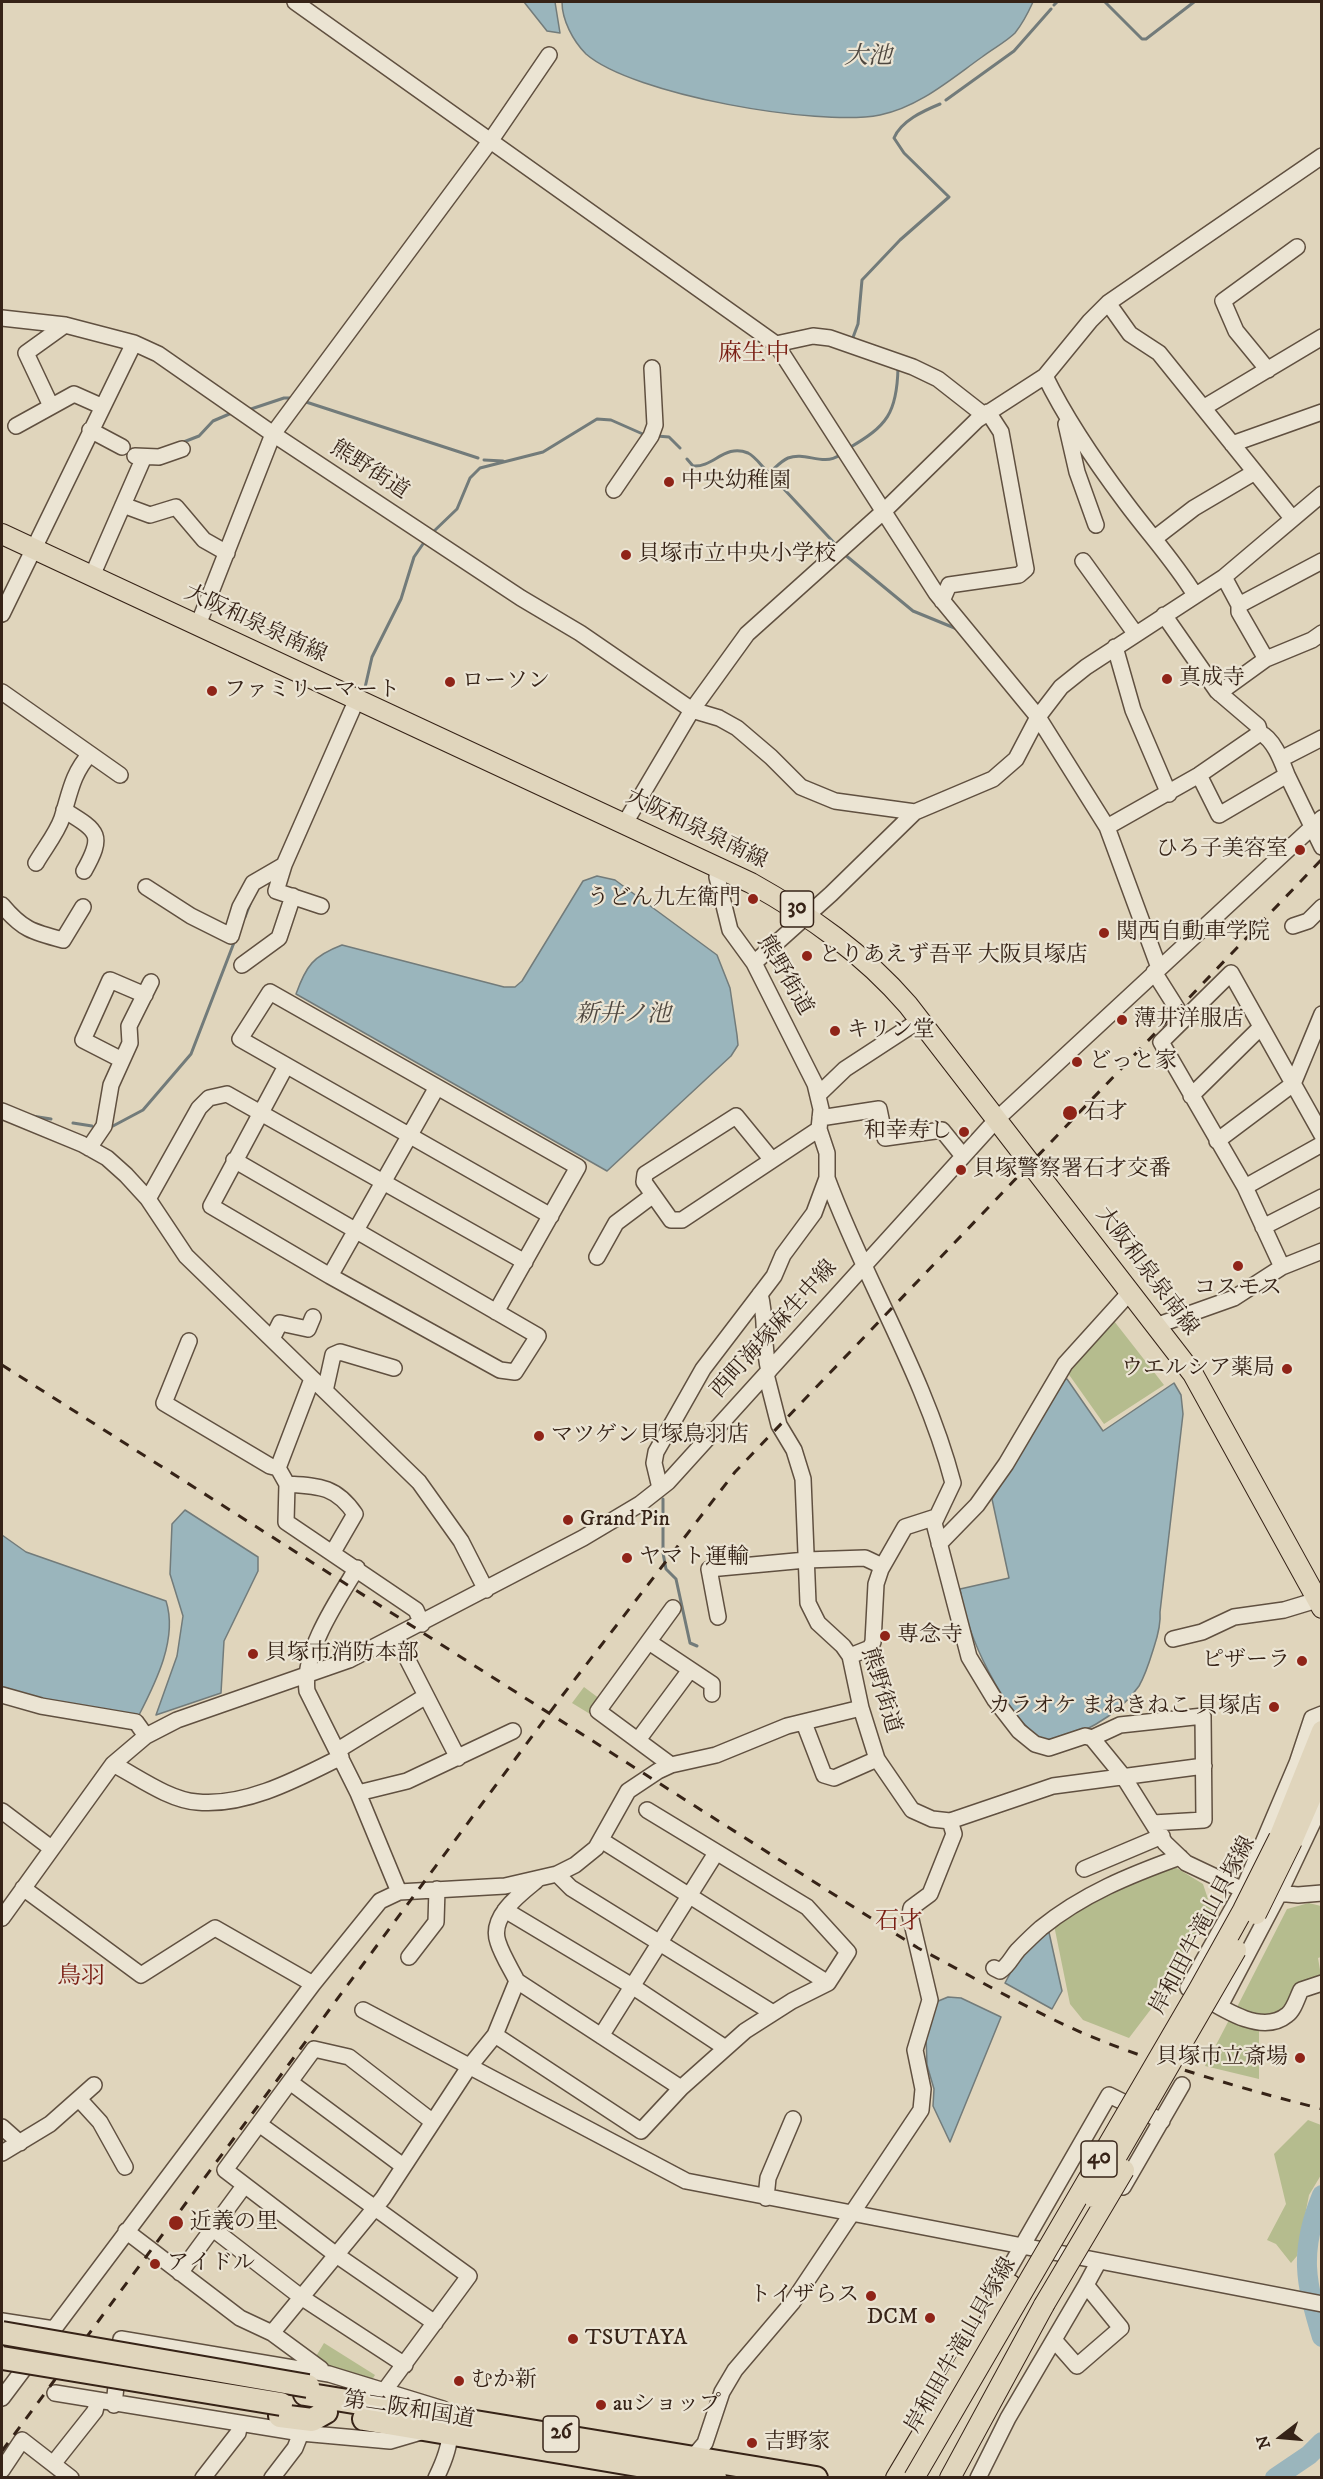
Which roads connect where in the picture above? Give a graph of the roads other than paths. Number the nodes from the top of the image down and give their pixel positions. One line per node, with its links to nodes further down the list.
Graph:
1 (295, 2): 3 (street)
2 (549, 56): 3 (street)
3 (491, 140): 11 (street); 23 (street)
4 (1322, 156): 6 (street)
5 (1298, 247): 13 (street)
6 (1108, 303): 14 (street); 17 (street)
7 (2, 318): 8 (street, 熊野街道)
8 (65, 325): 10 (street, 熊野街道); 15 (street)
9 (1322, 337): 13 (street)
10 (134, 343): 16 (street); 23 (street, 熊野街道)
11 (776, 344): 20 (street); 31 (street)
12 (652, 368): 28 (street)
13 (1268, 370): 17 (street)
14 (1045, 376): 19 (street); 20 (street)
15 (51, 406): 16 (street); 21 (street)
16 (101, 406): 22 (street)
17 (1203, 408): 24 (street)
18 (1322, 412): 24 (street)
19 (1063, 413): 33 (street); 35 (street)
20 (986, 414): 31 (street); 43 (street)
21 (16, 426)
22 (90, 430): 26 (street); 36 (street)
23 (273, 434): 37 (street); 55 (street, 熊野街道)
24 (1232, 444): 27 (street)
25 (182, 449): 26 (street)
26 (134, 453): 30 (street)
27 (1255, 472): 32 (street); 35 (street)
28 (614, 490)
29 (1322, 494): 32 (street)
30 (123, 505): 37 (street); 40 (street)
31 (884, 511): 43 (street); 55 (street)
32 (1292, 519): 41 (street)
33 (1096, 525)
34 (2, 534): 36 (main road, 大阪和泉泉南線 / 30)
35 (1155, 538): 42 (street)
36 (34, 549): 40 (main road, 大阪和泉泉南線 / 30); 45 (street)
37 (226, 553): 47 (street)
38 (1083, 561): 48 (street)
39 (1322, 561): 44 (street)
40 (92, 576): 47 (main road, 大阪和泉泉南線 / 30)
41 (1224, 577): 42 (street); 44 (street)
42 (1195, 595): 46 (street)
43 (942, 601): 56 (street)
44 (1239, 605): 51 (street)
45 (2, 614)
46 (1164, 615): 48 (street); 53 (street)
47 (198, 625): 54 (main road, 大阪和泉泉南線 / 30)
48 (1135, 633): 50 (street)
49 (1322, 633): 51 (street)
50 (1115, 647): 56 (street); 64 (street)
51 (1266, 659): 53 (street)
52 (2, 692): 59 (street)
53 (1219, 693): 57 (street)
54 (357, 699): 67 (main road, 大阪和泉泉南線 / 30); 72 (street)
55 (692, 710): 66 (street, 熊野街道); 67 (street)
56 (1038, 717): 66 (street); 69 (street)
57 (1260, 733): 60 (street); 62 (street)
58 (1322, 738): 60 (street)
59 (90, 754): 61 (street); 65 (street)
60 (1281, 759): 63 (street)
61 (120, 775)
62 (1199, 775): 63 (street); 64 (street)
63 (1287, 775): 68 (street)
64 (1169, 794): 69 (street)
65 (64, 810): 71 (street); 74 (street)
66 (915, 812): 81 (street)
67 (625, 823): 73 (main road, 大阪和泉泉南線 / 30)
68 (1317, 823): 70 (street); 85 (street, 西町海塚麻生中線)
69 (1107, 827): 85 (street)
70 (1322, 848)
71 (36, 863)
72 (284, 865): 75 (street); 76 (street)
73 (718, 867): 81 (main road, 大阪和泉泉南線 / 30); 83 (street, 熊野街道)
74 (84, 870)
75 (146, 887)
76 (293, 896): 78 (street); 84 (street)
77 (2, 904): 79 (street)
78 (321, 906)
79 (83, 907)
80 (1313, 912): 82 (street)
81 (807, 915): 83 (street); 88 (main road, 大阪和泉泉南線 / 30)
82 (1293, 927)
83 (754, 963): 94 (street, 熊野街道)
84 (242, 965)
85 (1157, 970): 87 (street); 98 (street, 西町海塚麻生中線)
86 (1322, 1014): 92 (street)
87 (1183, 1018): 89 (street); 95 (street)
88 (920, 1020): 94 (street); 98 (main road, 大阪和泉泉南線 / 30)
89 (1261, 1027): 92 (street); 95 (street)
90 (122, 1060): 90 (street); 104 (street)
91 (286, 1066): 93 (street); 97 (street); 101 (street)
92 (1293, 1084): 100 (street); 102 (street)
93 (437, 1087): 101 (street); 114 (street)
94 (818, 1095): 99 (street, 熊野街道)
95 (1191, 1096): 102 (street)
96 (2, 1111): 104 (street)
97 (260, 1113): 106 (street); 109 (street); 113 (street)
98 (997, 1119): 105 (street, 西町海塚麻生中線); 123 (main road, 大阪和泉泉南線 / 30)
99 (820, 1124): 105 (street); 107 (street); 108 (street, 熊野街道)
100 (1322, 1135)
101 (410, 1136): 109 (street); 114 (street)
102 (1217, 1141): 110 (street)
103 (1322, 1144): 110 (street)
104 (89, 1148): 113 (street)
105 (963, 1156): 120 (street, 西町海塚麻生中線)
106 (234, 1160): 116 (street); 122 (street)
107 (772, 1160): 111 (street); 111 (street)
108 (827, 1178): 120 (street); 124 (street, 熊野街道)
109 (384, 1183): 116 (street); 119 (street)
110 (1245, 1187): 115 (street)
111 (652, 1196): 118 (street)
112 (1322, 1197): 115 (street)
113 (148, 1199): 128 (street)
114 (551, 1216): 119 (street)
115 (1263, 1227): 121 (street)
116 (357, 1231): 122 (street); 125 (street)
117 (1322, 1251): 121 (street)
118 (597, 1257)
119 (525, 1262): 125 (street)
120 (865, 1263): 131 (street, 西町海塚麻生中線); 137 (street)
121 (1282, 1268): 127 (street)
122 (330, 1276): 125 (street)
123 (1131, 1291): 127 (main road, 大阪和泉泉南線 / 30); 138 (street)
124 (760, 1294): 131 (street, 熊野街道); 136 (street)
125 (496, 1312)
126 (313, 1317): 128 (street)
127 (1158, 1325): 144 (main road, 大阪和泉泉南線 / 30)
128 (272, 1340): 132 (street)
129 (189, 1341): 134 (street)
130 (394, 1368): 133 (street)
131 (768, 1373): 136 (street, 西町海塚麻生中線); 140 (street, 熊野街道)
132 (312, 1379): 133 (street); 134 (street)
133 (325, 1391): 143 (street)
134 (278, 1468): 135 (street)
135 (288, 1484): 139 (street); 139 (street)
136 (660, 1488): 143 (street, 西町海塚麻生中線)
137 (936, 1517): 138 (street); 141 (street)
138 (939, 1544): 163 (street)
139 (333, 1552): 142 (street)
140 (806, 1560): 141 (street); 146 (street); 151 (street, 熊野街道)
141 (882, 1566): 151 (street)
142 (357, 1568): 147 (street); 153 (street)
143 (486, 1590): 147 (street, 西町海塚麻生中線)
144 (1319, 1604): 149 (street)
145 (673, 1608): 150 (street)
146 (718, 1617)
147 (422, 1624): 148 (street, 西町海塚麻生中線)
148 (396, 1637): 153 (street, 西町海塚麻生中線); 156 (street)
149 (1173, 1640)
150 (649, 1642): 152 (street); 164 (street)
151 (850, 1656): 157 (street, 熊野街道)
152 (690, 1670): 154 (street); 164 (street)
153 (306, 1677): 162 (street, 西町海塚麻生中線); 165 (street)
154 (712, 1694)
155 (2, 1695): 162 (street)
156 (426, 1696): 165 (street); 166 (street)
157 (861, 1708): 159 (street); 167 (street, 熊野街道)
158 (1322, 1714): 190 (street)
159 (804, 1723): 167 (street); 169 (street)
160 (513, 1731): 166 (street)
161 (1322, 1731): 181 (main road, 岸和田牛滝山貝塚線 / 40)
162 (146, 1736): 168 (street, 西町海塚麻生中線)
163 (1092, 1738): 170 (street); 172 (street)
164 (638, 1740): 169 (street)
165 (339, 1754): 168 (street); 173 (street)
166 (458, 1758): 173 (street)
167 (877, 1759): 177 (street, 熊野街道)
168 (113, 1764): 182 (street, 西町海塚麻生中線)
169 (672, 1766): 180 (street)
170 (1204, 1766): 172 (street); 178 (street)
171 (1322, 1772): 181 (main road, 岸和田牛滝山貝塚線 / 40)
172 (1123, 1776): 177 (street); 178 (street)
173 (358, 1793): 191 (street)
174 (1322, 1803): 193 (street)
175 (647, 1810): 183 (street)
176 (2, 1811): 182 (street)
177 (950, 1821): 229 (street)
178 (1153, 1823): 179 (street)
179 (1161, 1836): 184 (street); 185 (street)
180 (601, 1840): 186 (street); 194 (street)
181 (1286, 1840): 205 (main road, 岸和田牛滝山貝塚線 / 40, bridge)
182 (51, 1848): 188 (street, 西町海塚麻生中線)
183 (716, 1853): 194 (street); 201 (street)
184 (1180, 1857): 190 (street); 199 (street)
185 (1084, 1869)
186 (557, 1874): 187 (street); 197 (street)
187 (537, 1880): 189 (street); 195 (street)
188 (23, 1888): 196 (street, 西町海塚麻生中線); 203 (street)
189 (437, 1889): 191 (street); 198 (street)
190 (1243, 1890): 193 (street); 205 (street)
191 (399, 1892): 203 (street)
192 (1322, 1893): 193 (street)
193 (1280, 1894): 205 (street)
194 (689, 1896): 197 (street); 201 (street)
195 (505, 1910): 200 (street); 204 (street)
196 (2, 1918)
197 (659, 1944): 204 (street); 207 (street)
198 (409, 1957)
199 (994, 1968)
200 (517, 1981): 208 (street); 209 (street)
201 (828, 1983): 207 (street)
202 (1322, 1983): 205 (street)
203 (313, 1984): 231 (street)
204 (632, 1986): 209 (street); 210 (street)
205 (1210, 1997): 258 (main road, bridge); 263 (main road, bridge); 275 (main road, 岸和田牛滝山貝塚線 / 40, bridge); 276 (main road, 岸和田牛滝山貝塚線 / 40, bridge)
206 (363, 2010): 211 (street)
207 (773, 2013): 210 (street)
208 (495, 2035): 211 (street); 215 (street)
209 (601, 2036): 215 (street)
210 (724, 2047): 215 (street)
211 (469, 2067): 219 (street); 227 (street)
212 (290, 2082): 219 (street); 220 (street); 224 (street)
213 (94, 2085): 216 (street)
214 (1182, 2085): 218 (street)
215 (681, 2088)
216 (79, 2099): 222 (street); 225 (street)
217 (794, 2119): 227 (street)
218 (1162, 2121): 232 (street); 234 (street)
219 (434, 2122): 224 (street)
220 (259, 2124): 226 (street); 228 (street)
221 (2, 2127): 222 (street)
222 (20, 2143): 223 (street)
223 (2, 2153)
224 (404, 2166): 228 (street)
225 (125, 2168)
226 (244, 2186): 230 (street); 233 (street)
227 (766, 2198): 229 (street)
228 (373, 2207): 233 (street); 241 (street)
229 (849, 2214): 232 (street); 264 (street)
230 (213, 2229): 236 (street); 238 (street)
231 (126, 2231): 236 (street); 242 (street)
232 (1023, 2247): 234 (street); 258 (street)
233 (335, 2254): 238 (street); 241 (street)
234 (1081, 2258): 235 (street); 263 (street)
235 (1099, 2261): 237 (street); 239 (street)
236 (180, 2273): 244 (street)
237 (1086, 2285): 245 (street); 245 (street)
238 (301, 2297): 244 (street); 248 (street)
239 (1322, 2304)
240 (2, 2321): 242 (street)
241 (435, 2323): 248 (street)
242 (54, 2329): 250 (street)
243 (2, 2333): 251 (highway, bridge)
244 (272, 2333): 249 (street)
245 (1055, 2341): 278 (street)
246 (2, 2344): 251 (highway, 第二阪和国道 / 26)
247 (2, 2358): 257 (highway, 第二阪和国道 / 26, bridge)
248 (405, 2365): 254 (street)
249 (328, 2374): 254 (street); 256 (street)
250 (5, 2381): 253 (street); 257 (highway)
251 (306, 2390): 254 (highway, 第二阪和国道 / 26)
252 (55, 2394): 255 (street)
253 (2, 2398)
254 (380, 2398): 260 (highway, 第二阪和国道 / 26)
255 (97, 2402): 256 (street); 265 (street)
256 (114, 2405): 259 (street)
257 (281, 2410): 261 (highway, 第二阪和国道 / 26)
258 (932, 2415): 274 (main road)
259 (240, 2423): 262 (street); 269 (street)
260 (450, 2426): 261 (highway, 第二阪和国道 / 26); 264 (highway, 第二阪和国道 / 26); 267 (highway, 第二阪和国道 / 26); 271 (street)
261 (426, 2430): 262 (street)
262 (301, 2433): 270 (street)
263 (963, 2454): 277 (main road)
264 (695, 2456): 267 (street); 273 (highway, 第二阪和国道 / 26)
265 (53, 2464): 266 (street); 268 (street)
266 (2, 2469)
267 (676, 2475): 272 (highway, 第二阪和国道 / 26)
268 (71, 2478)
269 (203, 2478)
270 (272, 2478)
271 (436, 2478)
272 (715, 2478)
273 (816, 2478)
274 (896, 2478)
275 (914, 2478)
276 (929, 2478)
277 (950, 2478)
278 (978, 2478)

